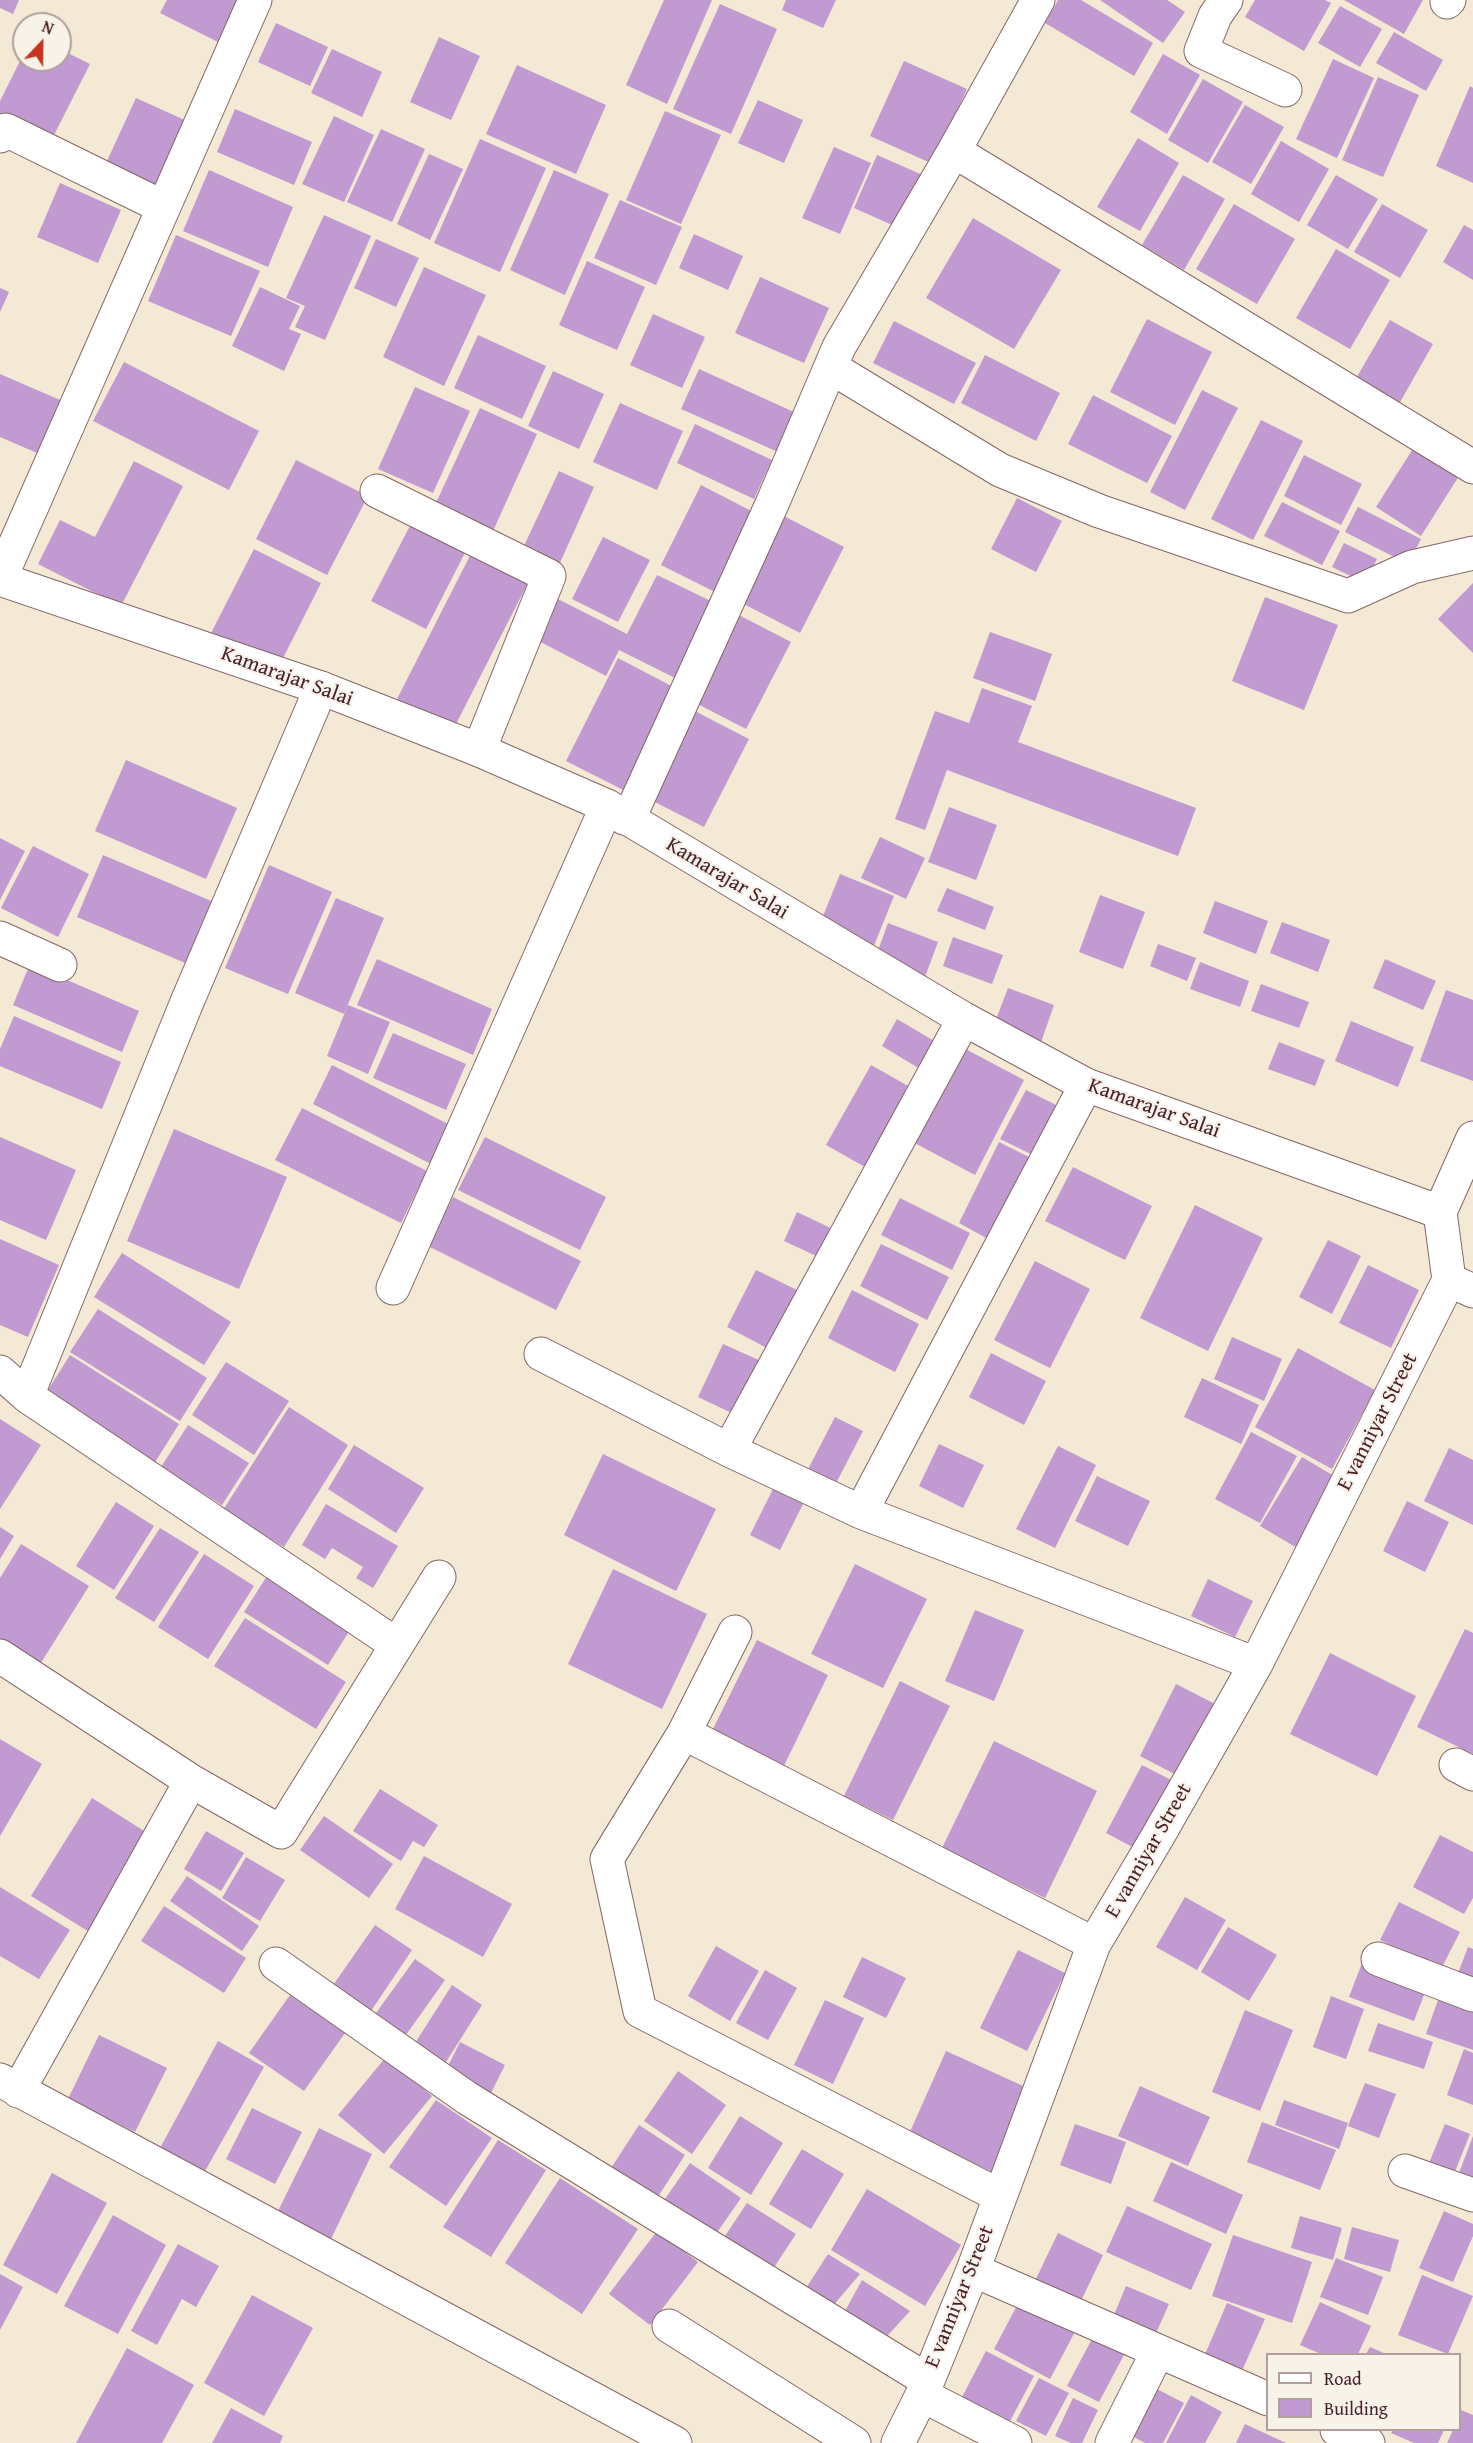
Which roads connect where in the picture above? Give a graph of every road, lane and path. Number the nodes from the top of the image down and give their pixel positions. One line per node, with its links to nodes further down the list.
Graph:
1 (255, 0): 7 (street)
2 (1038, 0): 6 (street)
3 (1226, 0): 4 (street)
4 (1285, 90)
5 (0, 136): 7 (street)
6 (954, 151): 8 (street); 9 (street)
7 (163, 207): 12 (street)
8 (832, 368): 11 (street); 15 (street)
9 (1473, 467)
10 (377, 491): 14 (street)
11 (1473, 553)
12 (0, 579): 13 (street, Kamarajar Salai)
13 (321, 688): 14 (street, Kamarajar Salai); 26 (street)
14 (479, 750): 15 (street, Kamarajar Salai)
15 (616, 812): 18 (street, Kamarajar Salai); 23 (street)
16 (0, 938): 17 (street)
17 (60, 965)
18 (964, 1019): 19 (street, Kamarajar Salai); 27 (street)
19 (1086, 1085): 21 (street, Kamarajar Salai); 28 (street)
20 (1473, 1138): 21 (street)
21 (1440, 1212): 22 (street)
22 (1461, 1286): 33 (street, E vanniyar Street)
23 (393, 1288)
24 (541, 1354): 27 (street)
25 (0, 1372): 26 (street)
26 (27, 1396): 31 (street)
27 (729, 1450): 28 (street)
28 (861, 1512): 33 (street)
29 (439, 1577): 31 (street)
30 (735, 1632): 34 (street)
31 (397, 1645): 35 (street)
32 (0, 1656): 35 (street)
33 (1256, 1664): 36 (street, E vanniyar Street)
34 (684, 1733): 36 (street); 43 (street)
35 (191, 1781): 40 (street)
36 (1094, 1944): 43 (street, E vanniyar Street)
37 (1378, 1959): 39 (street)
38 (276, 1964): 47 (street)
39 (1473, 1995)
40 (9, 2086): 50 (street)
41 (1406, 2171): 42 (street)
42 (1473, 2195)
43 (1000, 2196): 44 (street, E vanniyar Street)
44 (973, 2270): 46 (street); 47 (street, E vanniyar Street)
45 (669, 2326): 51 (street)
46 (1158, 2351): 48 (street); 54 (street)
47 (924, 2388): 52 (street, E vanniyar Street); 53 (street)
48 (1266, 2398)
49 (1339, 2431): 55 (street)
50 (675, 2443)
51 (854, 2443)
52 (898, 2443)
53 (1015, 2443)
54 (1113, 2443)
55 (1368, 2443)

